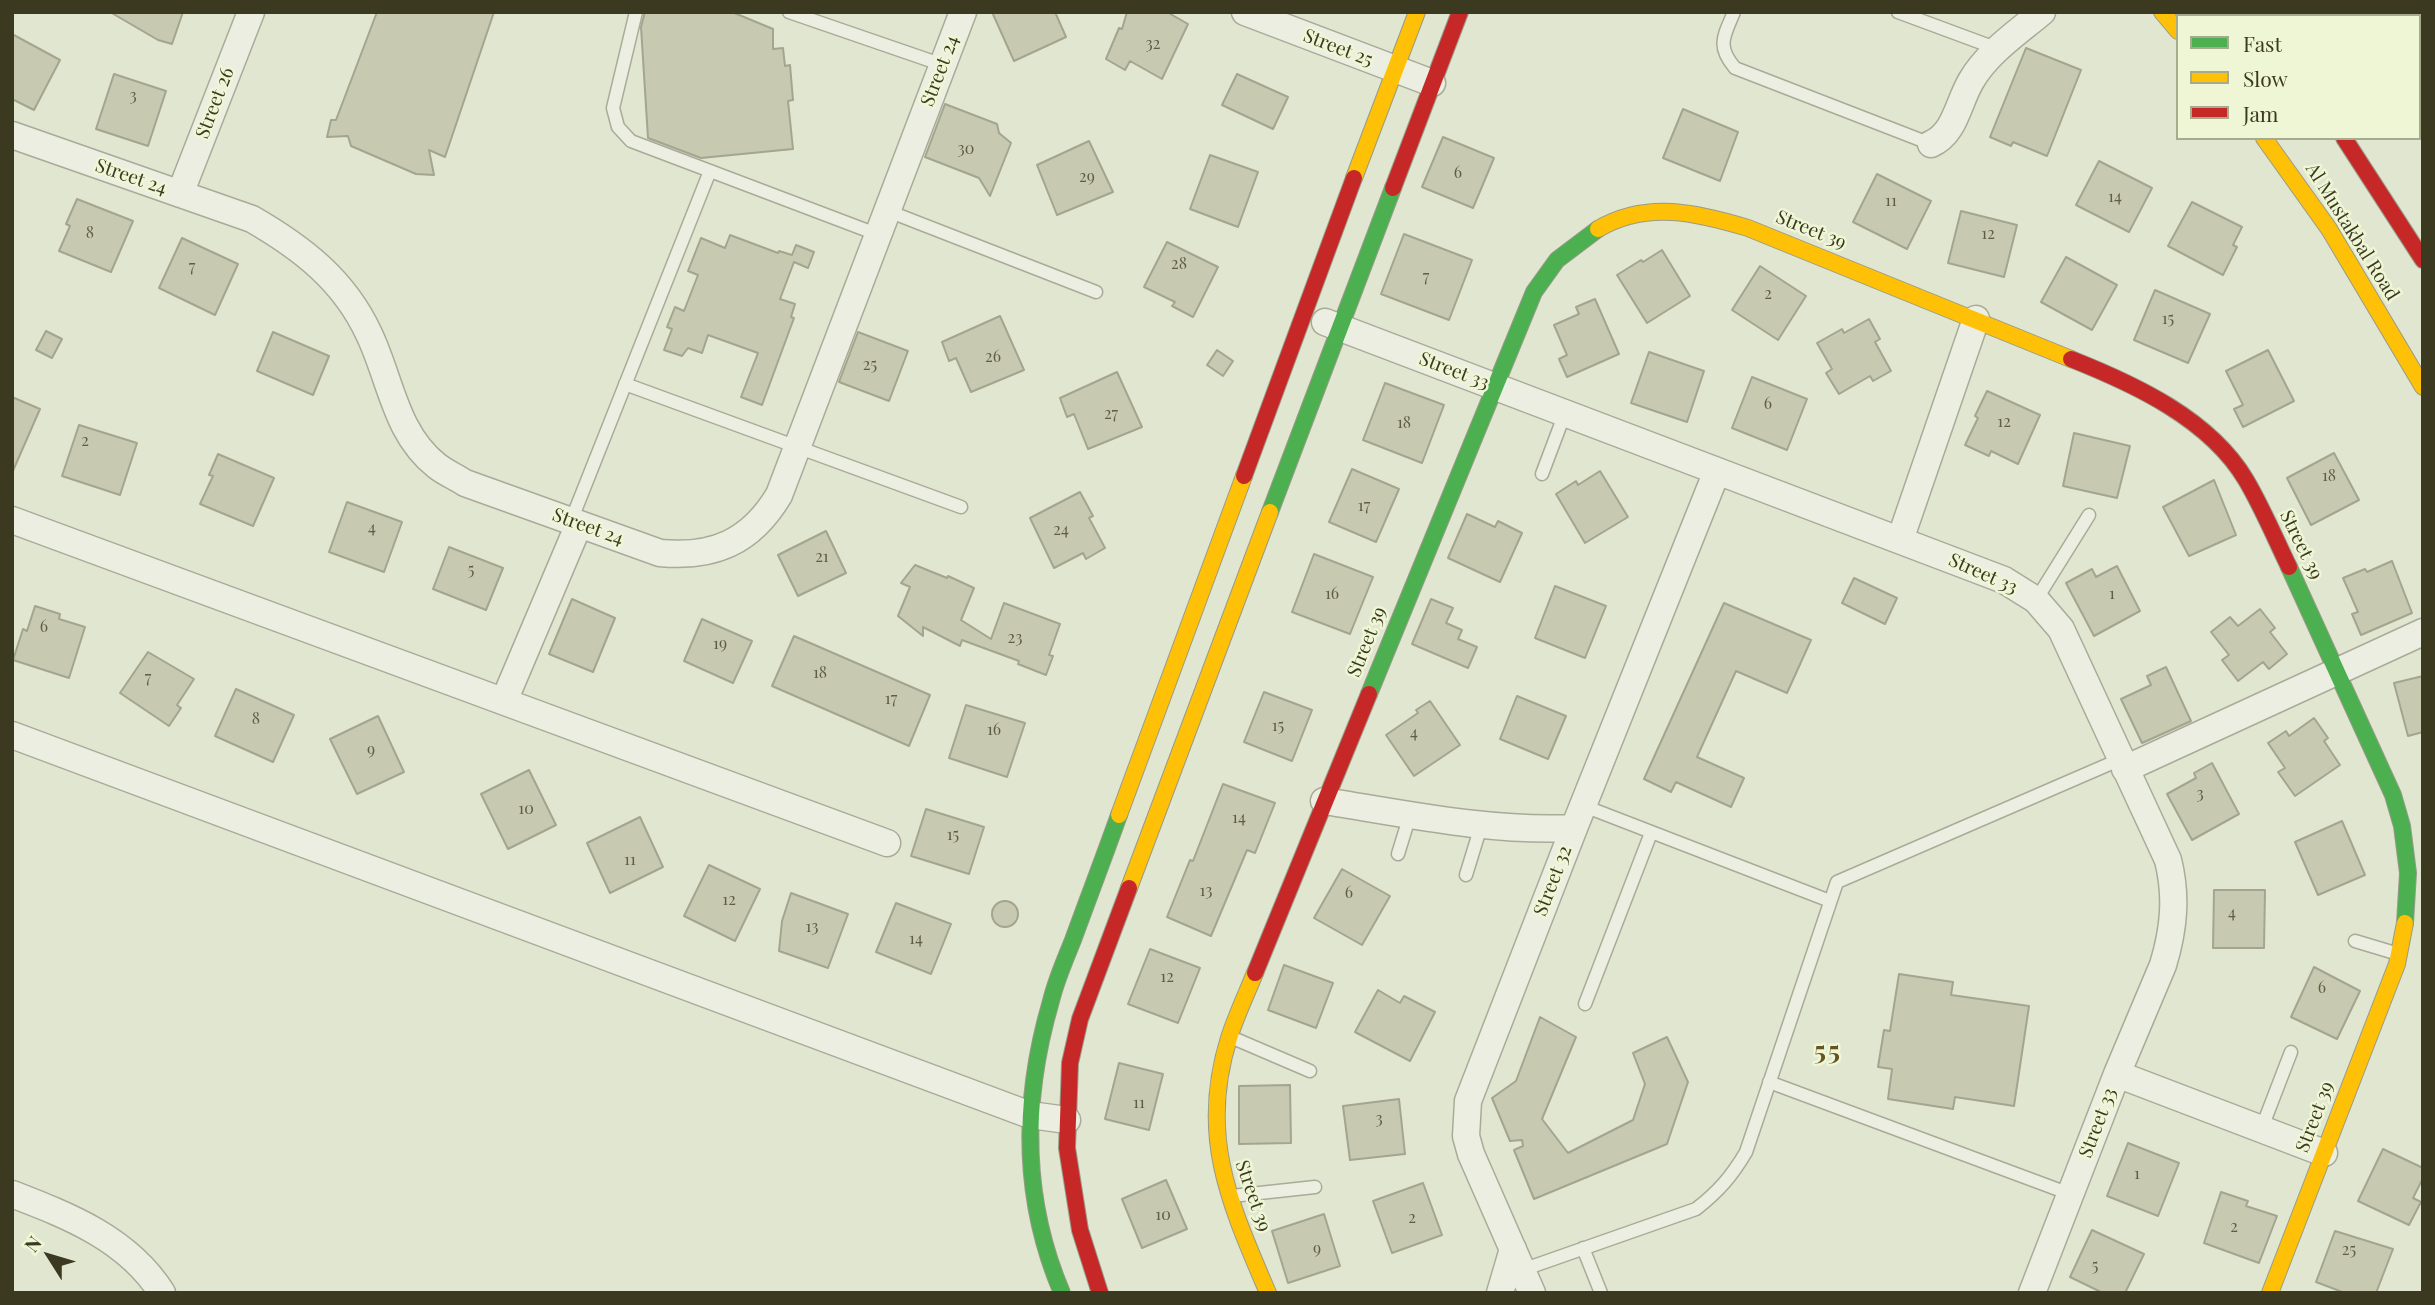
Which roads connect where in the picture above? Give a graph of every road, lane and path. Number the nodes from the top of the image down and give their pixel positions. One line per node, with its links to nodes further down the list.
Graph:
1 (251, 12): 22 (street, Street 26)
2 (636, 12): 21 (lane)
3 (789, 12): 14 (lane)
4 (963, 12): 14 (street, Street 24)
5 (1245, 12): 15 (street, Street 25)
6 (1417, 12): 15 (street)
7 (1460, 12): 16 (street)
8 (1734, 12): 20 (lane)
9 (1898, 12): 13 (lane)
10 (2042, 12): 13 (street)
11 (2162, 12): 12 (street)
12 (2176, 29)
13 (1998, 48): 20 (street)
14 (943, 65): 23 (street, Street 24)
15 (1394, 70): 16 (street, Street 25); 26 (street)
16 (1432, 83): 28 (street)
17 (12, 135): 22 (street, Street 24)
18 (2266, 140): 31 (street, Al Mustakbal Road)
19 (2345, 140): 24 (street)
20 (1931, 144)
21 (710, 171): 23 (lane); 29 (lane)
22 (180, 194): 39 (street, Street 24)
23 (883, 223): 25 (lane); 33 (street, Street 24)
24 (2423, 260)
25 (1096, 292)
26 (1303, 314): 28 (street, Street 33); 64 (street)
27 (1976, 318): 30 (street, Street 39); 40 (street); 43 (street, Street 39)
28 (1340, 327): 30 (street, Street 33); 65 (street)
29 (625, 384): 33 (lane); 39 (lane)
30 (1494, 386): 32 (street, Street 33); 47 (street, Street 39)
31 (2423, 387)
32 (1565, 413): 34 (street, Street 33); 35 (lane)
33 (799, 447): 36 (lane); 39 (street, Street 24)
34 (1717, 471): 40 (street, Street 33); 49 (street, Street 32)
35 (1542, 474)
36 (961, 508)
37 (2089, 515): 41 (lane)
38 (12, 520): 44 (street)
39 (575, 523): 44 (street)
40 (1900, 540): 41 (street, Street 33)
41 (2036, 600): 46 (street, Street 33)
42 (2423, 632): 43 (street)
43 (2338, 671): 46 (street); 57 (street, Street 39)
44 (504, 701): 52 (street)
45 (12, 735): 64 (street)
46 (2123, 764): 55 (lane); 62 (street, Street 33)
47 (1324, 801): 48 (street); 59 (street, Street 39)
48 (1410, 815): 50 (street); 53 (lane)
49 (1579, 817): 50 (street); 51 (lane); 73 (street, Street 32)
50 (1481, 826): 54 (lane)
51 (1651, 832): 55 (lane); 58 (lane)
52 (887, 843)
53 (1398, 854)
54 (1466, 875)
55 (1830, 901): 63 (lane)
56 (2355, 941): 57 (lane)
57 (2399, 954): 67 (street, Street 39)
58 (1585, 1004)
59 (1229, 1037): 61 (lane); 71 (street, Street 39)
60 (2291, 1052): 66 (lane)
61 (1310, 1071)
62 (2117, 1074): 66 (street); 70 (street, Street 33)
63 (1769, 1082): 70 (lane); 72 (lane)
64 (1030, 1115): 65 (street); 75 (street)
65 (1067, 1120): 76 (street)
66 (2261, 1129): 67 (street)
67 (2323, 1153): 81 (street, Street 39)
68 (1315, 1187): 71 (lane)
69 (12, 1194): 74 (street)
70 (2070, 1194): 80 (street, Street 33)
71 (1228, 1197): 77 (street, Street 39)
72 (1583, 1248): 73 (lane); 79 (lane)
73 (1522, 1270): 78 (street)
74 (162, 1293)
75 (1062, 1293)
76 (1100, 1293)
77 (1268, 1293)
78 (1500, 1293)
79 (1601, 1293)
80 (2032, 1293)
81 (2270, 1293)

